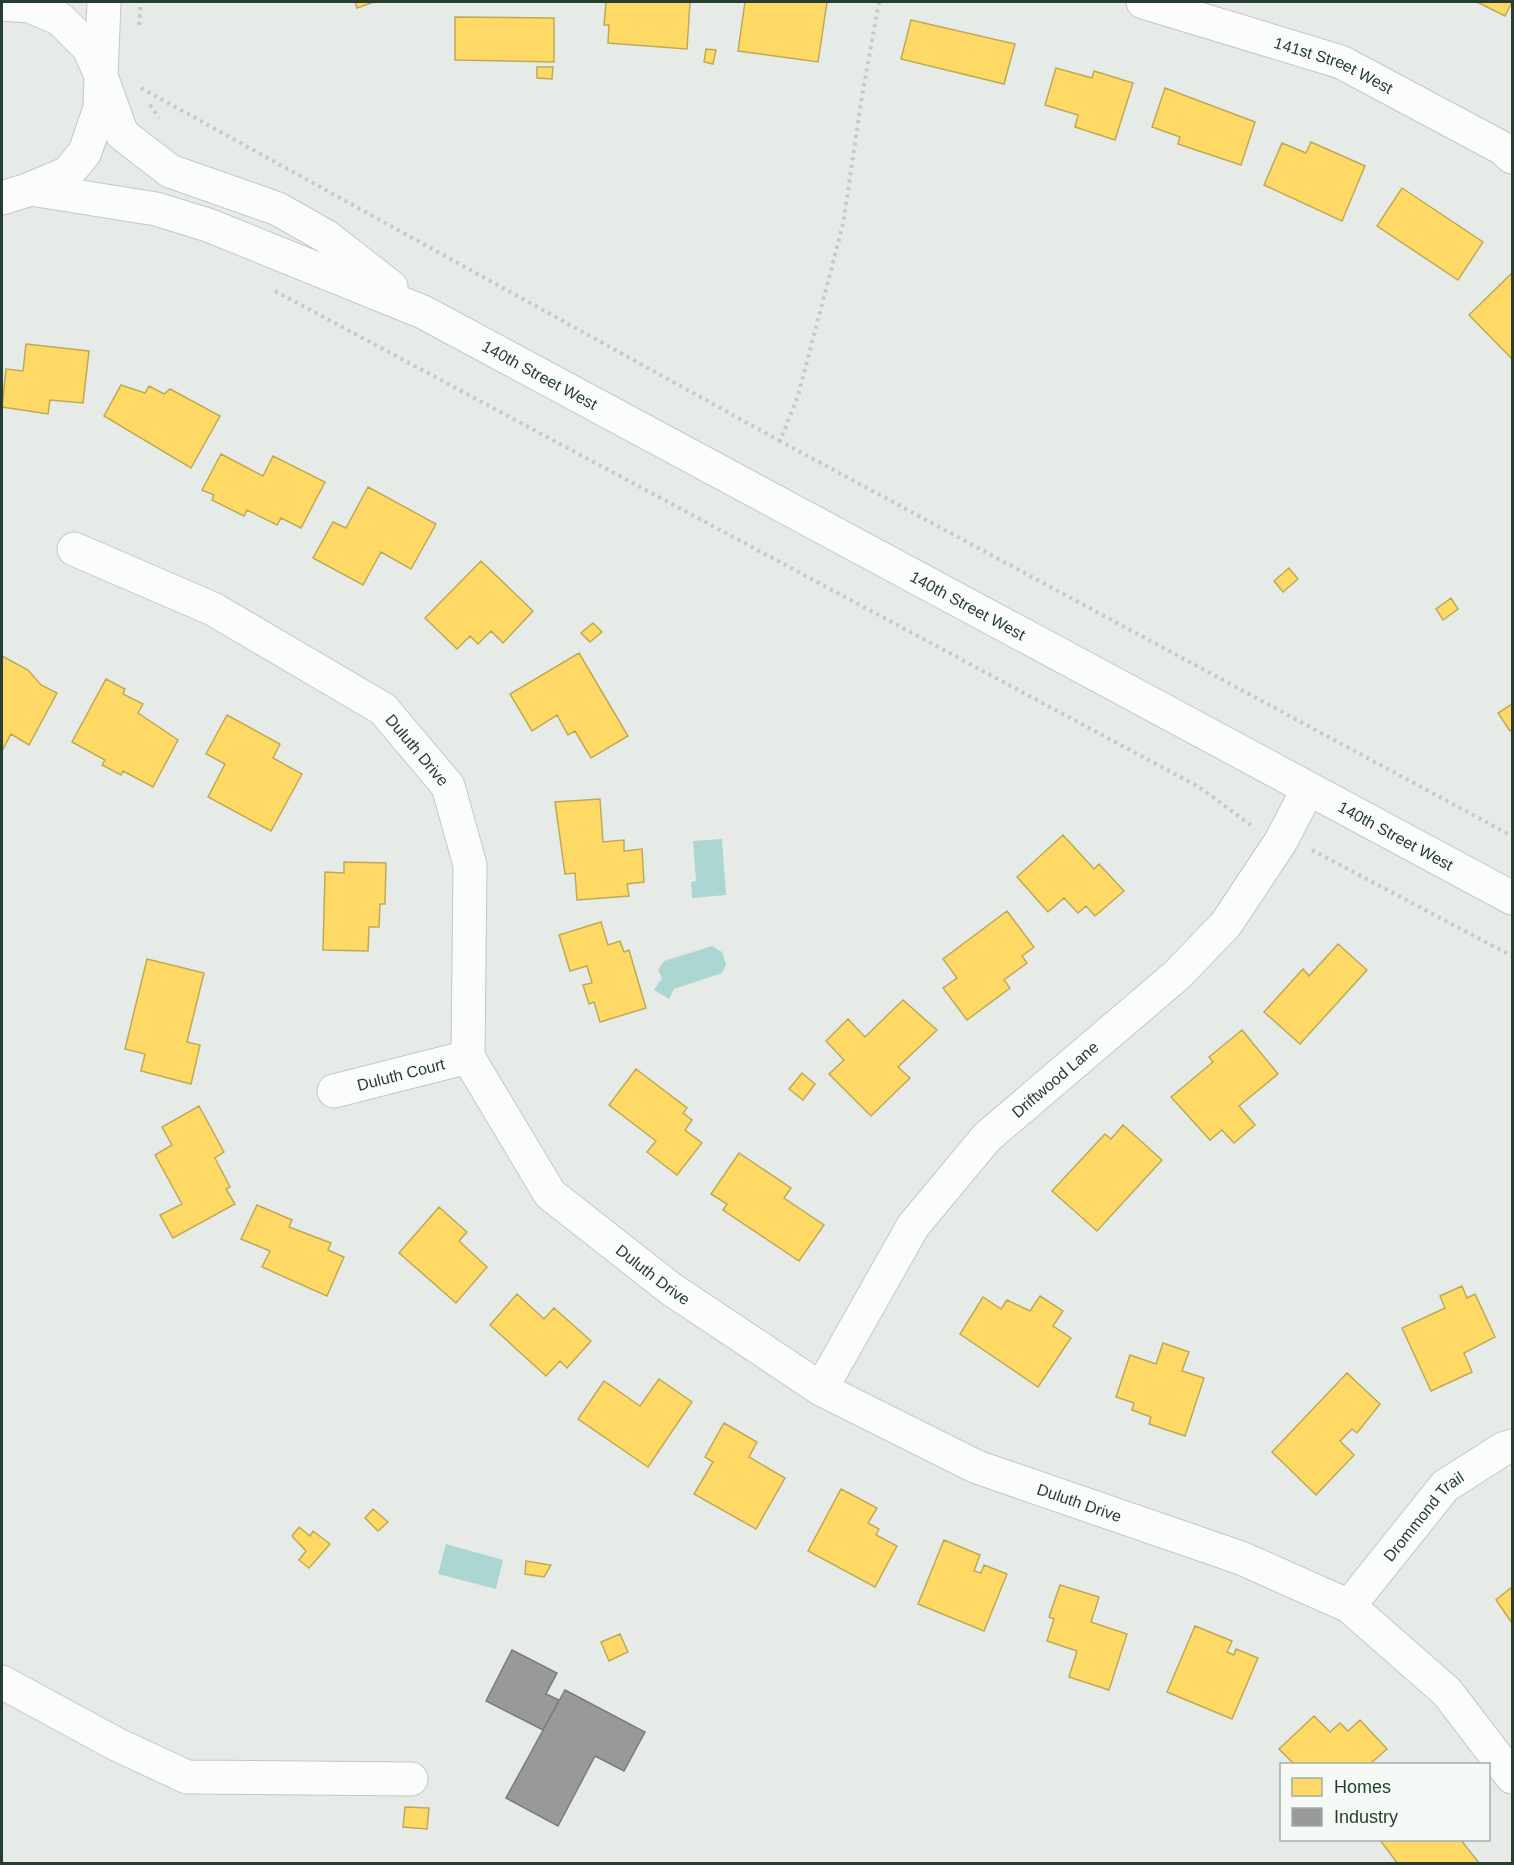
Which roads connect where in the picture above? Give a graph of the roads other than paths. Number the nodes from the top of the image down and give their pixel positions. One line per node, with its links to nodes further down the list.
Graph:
1 (104, 2): 4 (street)
2 (1143, 2): 5 (street, 141st Street West)
3 (2, 4): 4 (street, 140th Street West)
4 (101, 76): 6 (street); 7 (street, 140th Street West)
5 (1512, 157)
6 (11, 192): 7 (street, 140th Street West)
7 (423, 312): 9 (street, 140th Street West)
8 (74, 549): 11 (street, Duluth Drive)
9 (1308, 789): 10 (street, 140th Street West); 13 (street, Driftwood Lane)
10 (1512, 898)
11 (468, 1057): 12 (street, Duluth Court); 13 (street, Duluth Drive)
12 (334, 1091)
13 (821, 1389): 15 (street, Duluth Drive)
14 (1512, 1446): 15 (street, Drommond Trail)
15 (1349, 1606): 17 (street, Duluth Drive)
16 (2, 1682): 18 (street)
17 (1512, 1778)
18 (411, 1779)

